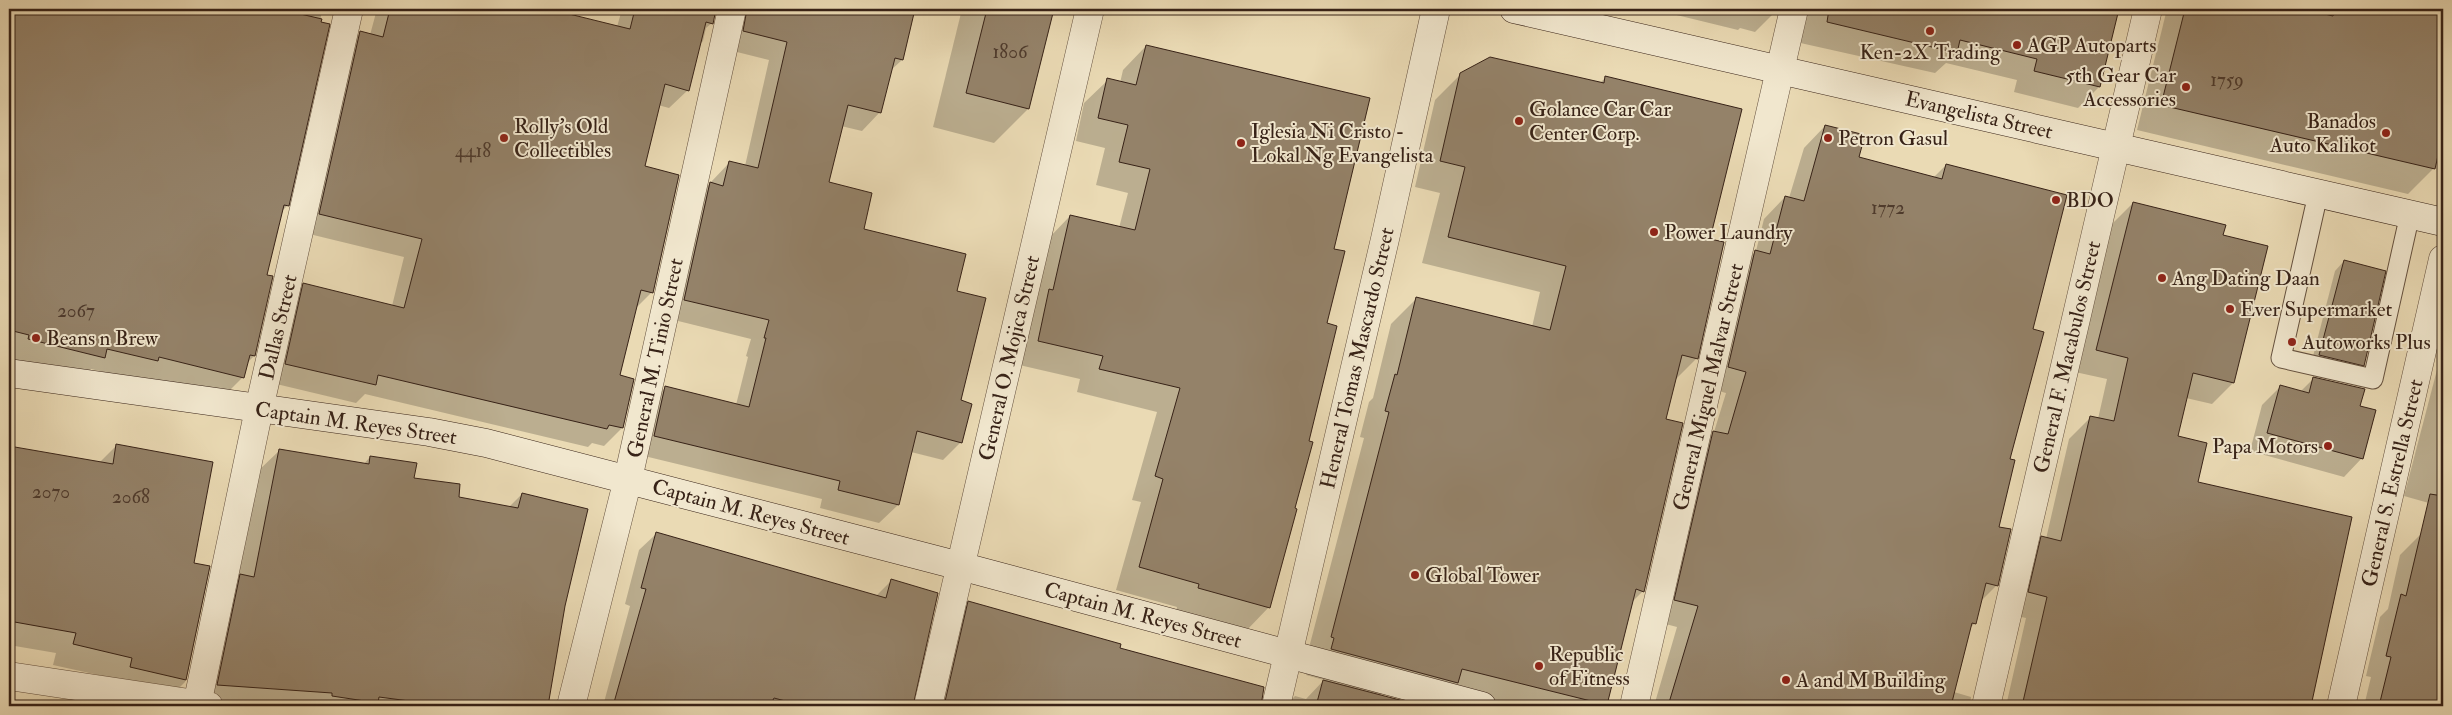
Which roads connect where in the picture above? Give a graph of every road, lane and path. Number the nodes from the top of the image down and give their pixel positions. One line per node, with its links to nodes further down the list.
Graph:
1 (349, 9): 15 (street, Dallas Street)
2 (732, 9): 16 (street, General M. Tinio Street)
3 (1090, 9): 17 (street, General O. Mojica Street)
4 (1436, 9): 18 (street, Heneral Tomas Mascardo Street)
5 (1514, 9): 8 (street, Evangelista Street)
6 (1794, 9): 8 (street, General Miguel Malvar Street)
7 (2148, 9): 9 (street, General F. Macabulos Street)
8 (1781, 71): 9 (street, Evangelista Street); 25 (street, General Miguel Malvar Street)
9 (2116, 146): 10 (street, Evangelista Street); 26 (street, General F. Macabulos Street)
10 (2318, 194): 11 (street, Evangelista Street); 11 (lane)
11 (2410, 214): 12 (street, Evangelista Street)
12 (2443, 222)
13 (2443, 259): 27 (street, General S. Estrella Street)
14 (9, 373): 15 (street, Captain M. Reyes Street)
15 (259, 409): 16 (street, Captain M. Reyes Street); 20 (street, Dallas Street)
16 (628, 479): 17 (street, Captain M. Reyes Street); 21 (street, General M. Tinio Street)
17 (960, 566): 18 (street, Captain M. Reyes Street); 22 (street, General O. Mojica Street)
18 (1288, 654): 23 (street, Heneral Tomas Mascardo Street); 24 (street, Captain M. Reyes Street)
19 (9, 676): 20 (street)
20 (203, 705)
21 (571, 706)
22 (928, 706)
23 (1276, 706)
24 (1482, 706)
25 (1634, 706)
26 (1986, 706)
27 (2341, 706)

